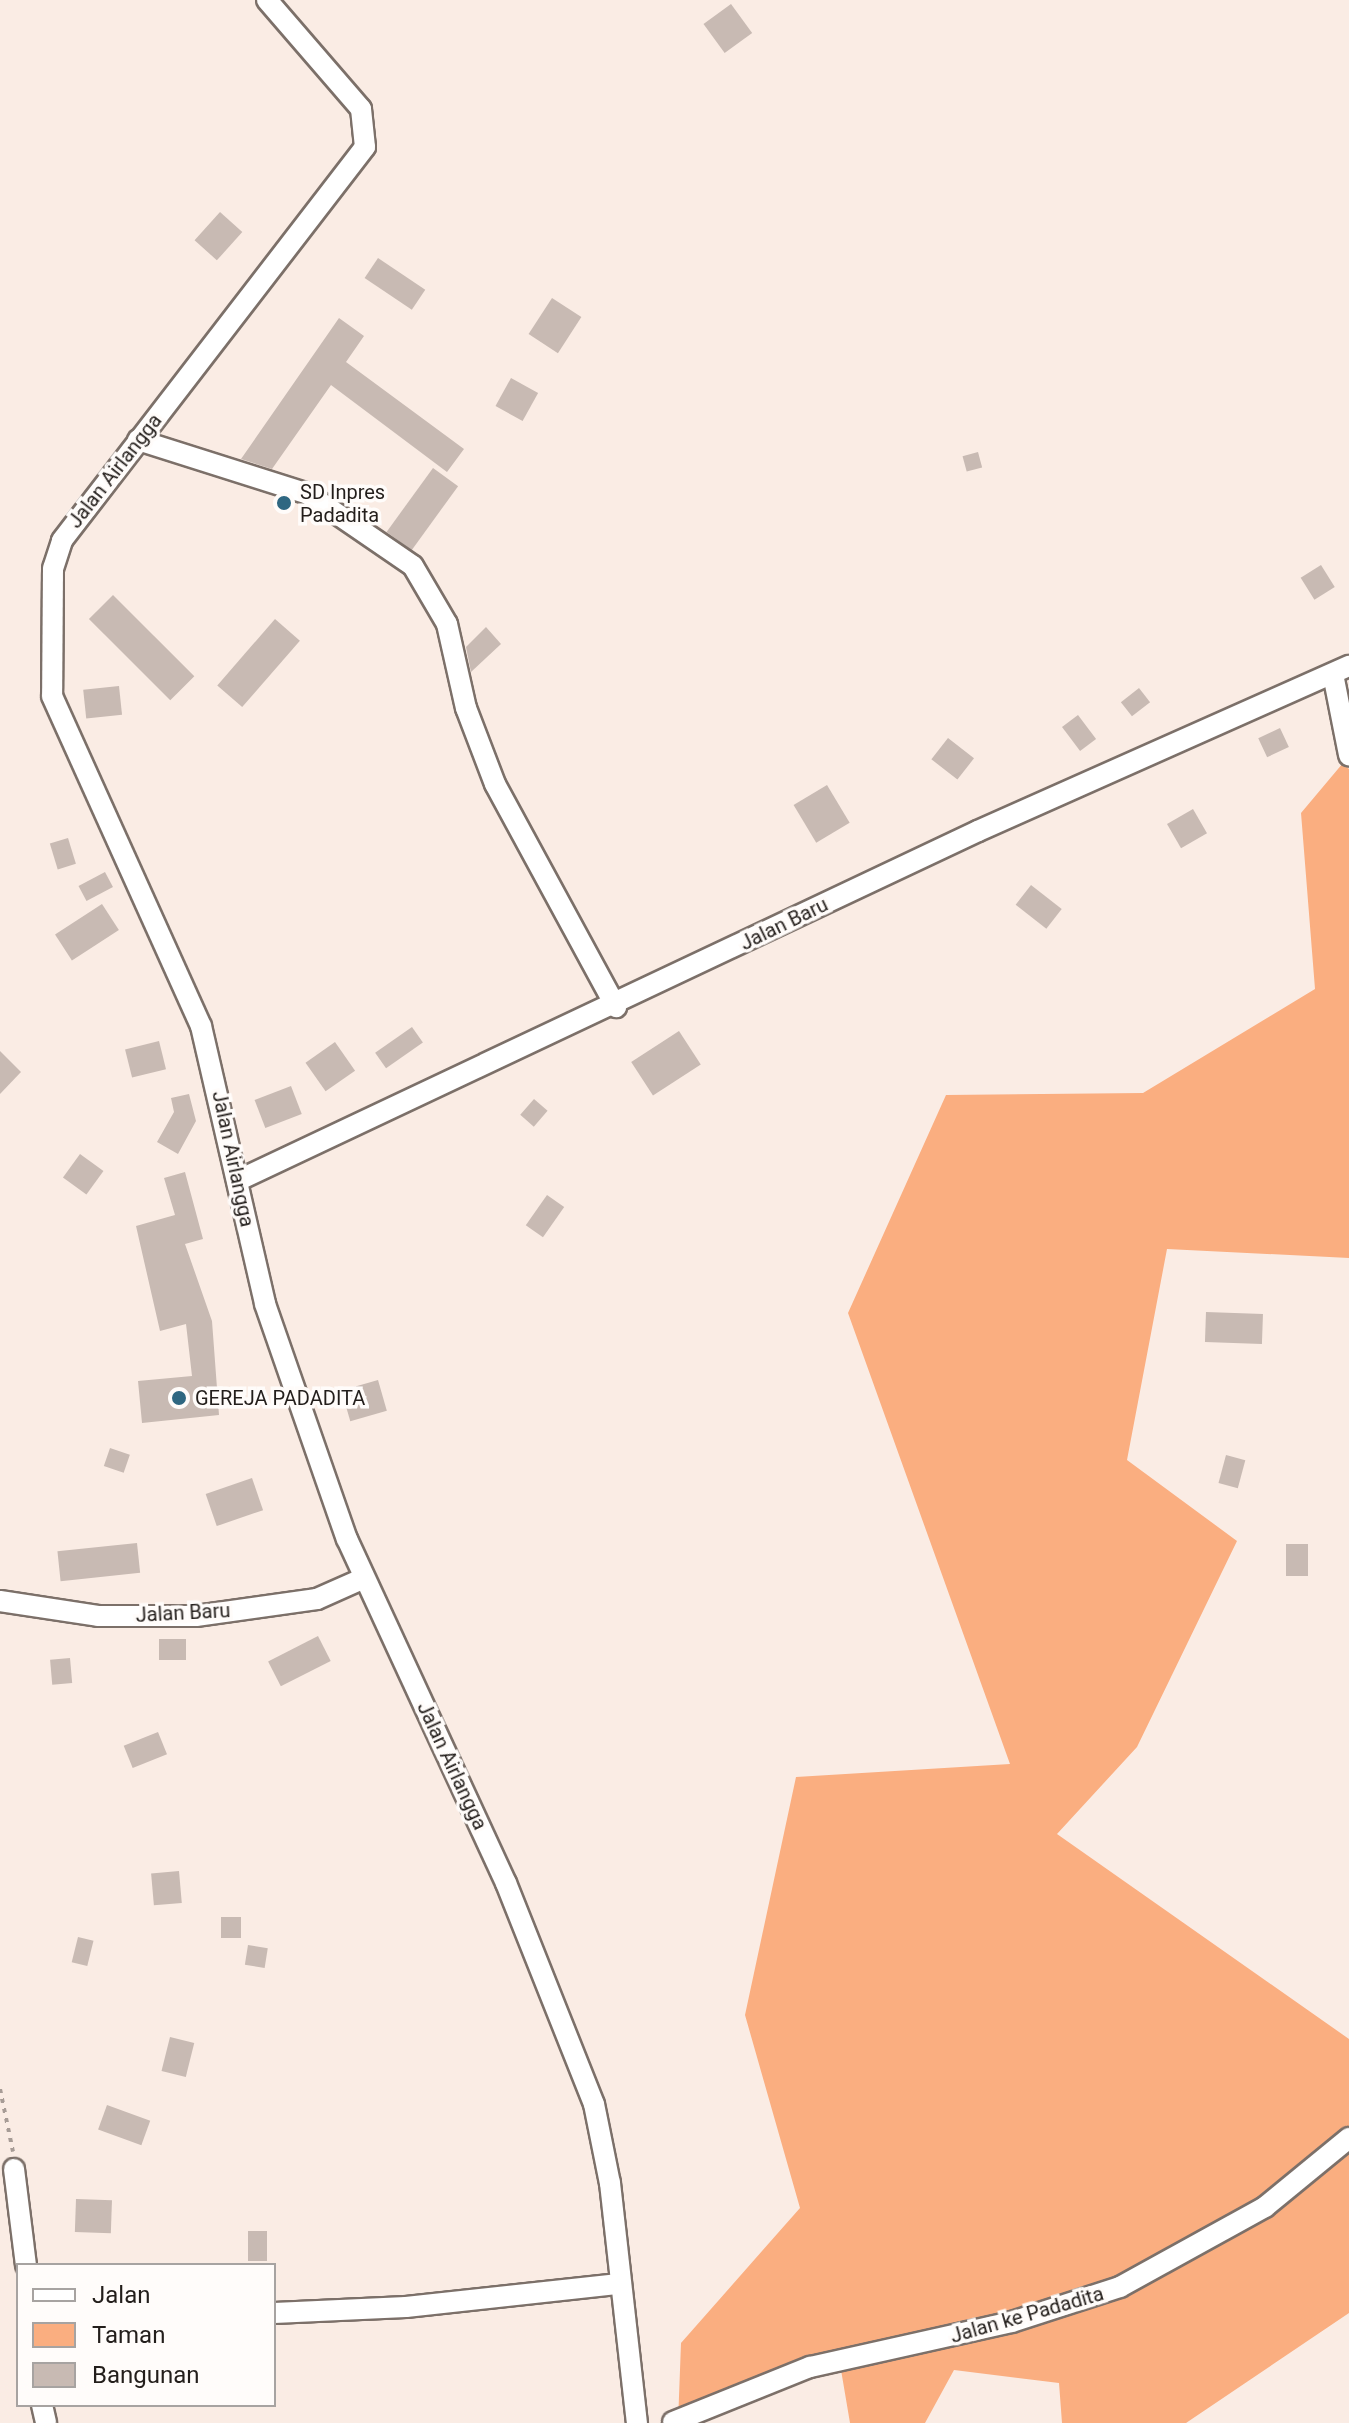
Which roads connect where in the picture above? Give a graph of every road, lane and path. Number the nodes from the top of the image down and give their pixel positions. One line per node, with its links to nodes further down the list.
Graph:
1 (267, 0): 2 (street, Jalan Airlangga)
2 (138, 440): 5 (street); 6 (street, Jalan Airlangga)
3 (1341, 670): 4 (street, Jalan Baru); 5 (street, Jalan Baru)
4 (1349, 755)
5 (616, 1007): 6 (street, Jalan Baru)
6 (239, 1180): 7 (street, Jalan Airlangga)
7 (362, 1579): 8 (street, Jalan Baru); 13 (street, Jalan Airlangga)
8 (0, 1601)
9 (0, 2089): 11 (path)
10 (1349, 2138): 16 (street, Jalan ke Padadita)
11 (14, 2169): 12 (street)
12 (26, 2263)
13 (619, 2284): 14 (street); 15 (street, Jalan Airlangga)
14 (276, 2313)
15 (636, 2418): 16 (street)
16 (672, 2422)

